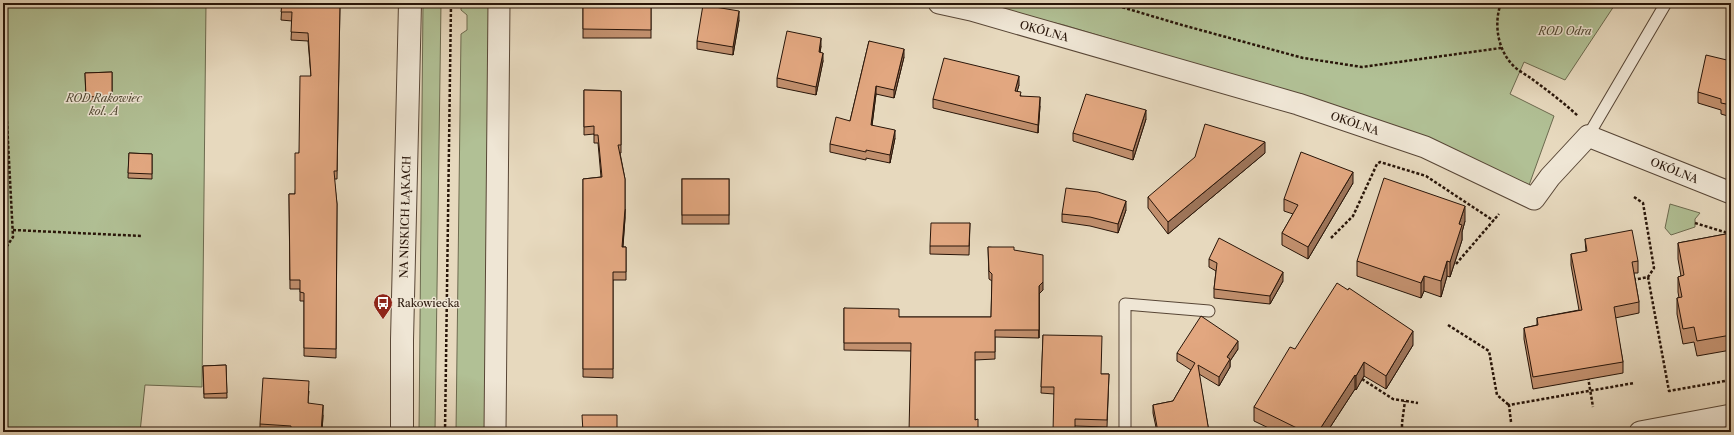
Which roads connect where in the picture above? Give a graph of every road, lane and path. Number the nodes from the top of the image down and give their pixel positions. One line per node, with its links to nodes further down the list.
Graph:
1 (410, 3): 39 (street, NA NISKICH ŁĄKACH)
2 (451, 3): 40 (path)
3 (499, 3): 41 (street)
4 (939, 3): 10 (street, OKÓLNA)
5 (1108, 3): 9 (path)
6 (1501, 3): 9 (path)
7 (1666, 3): 10 (lane)
8 (3, 46): 16 (path)
9 (1501, 48): 10 (path)
10 (1588, 136): 11 (street, OKÓLNA)
11 (1731, 193)
12 (1634, 197): 22 (path)
13 (1499, 214): 14 (path)
14 (1494, 221): 19 (path); 21 (path)
15 (1695, 223): 17 (path)
16 (13, 230): 18 (path); 20 (path)
17 (1731, 234)
18 (142, 236)
19 (1331, 238)
20 (3, 252)
21 (1456, 264)
22 (1648, 277): 23 (path); 28 (path)
23 (1633, 280)
24 (1210, 312): 42 (lane)
25 (1448, 325): 33 (path)
26 (1587, 373): 30 (path)
27 (1362, 379): 31 (path)
28 (1731, 380)
29 (1634, 383): 30 (path)
30 (1590, 391): 33 (path); 34 (path)
31 (1406, 401): 32 (path); 43 (path)
32 (1418, 403)
33 (1509, 405): 36 (path)
34 (1593, 407)
35 (1731, 415): 44 (street)
36 (1511, 422)
37 (3, 426): 38 (path)
38 (4, 432)
39 (402, 432)
40 (445, 432)
41 (495, 432)
42 (1124, 432)
43 (1402, 432)
44 (1640, 432)

